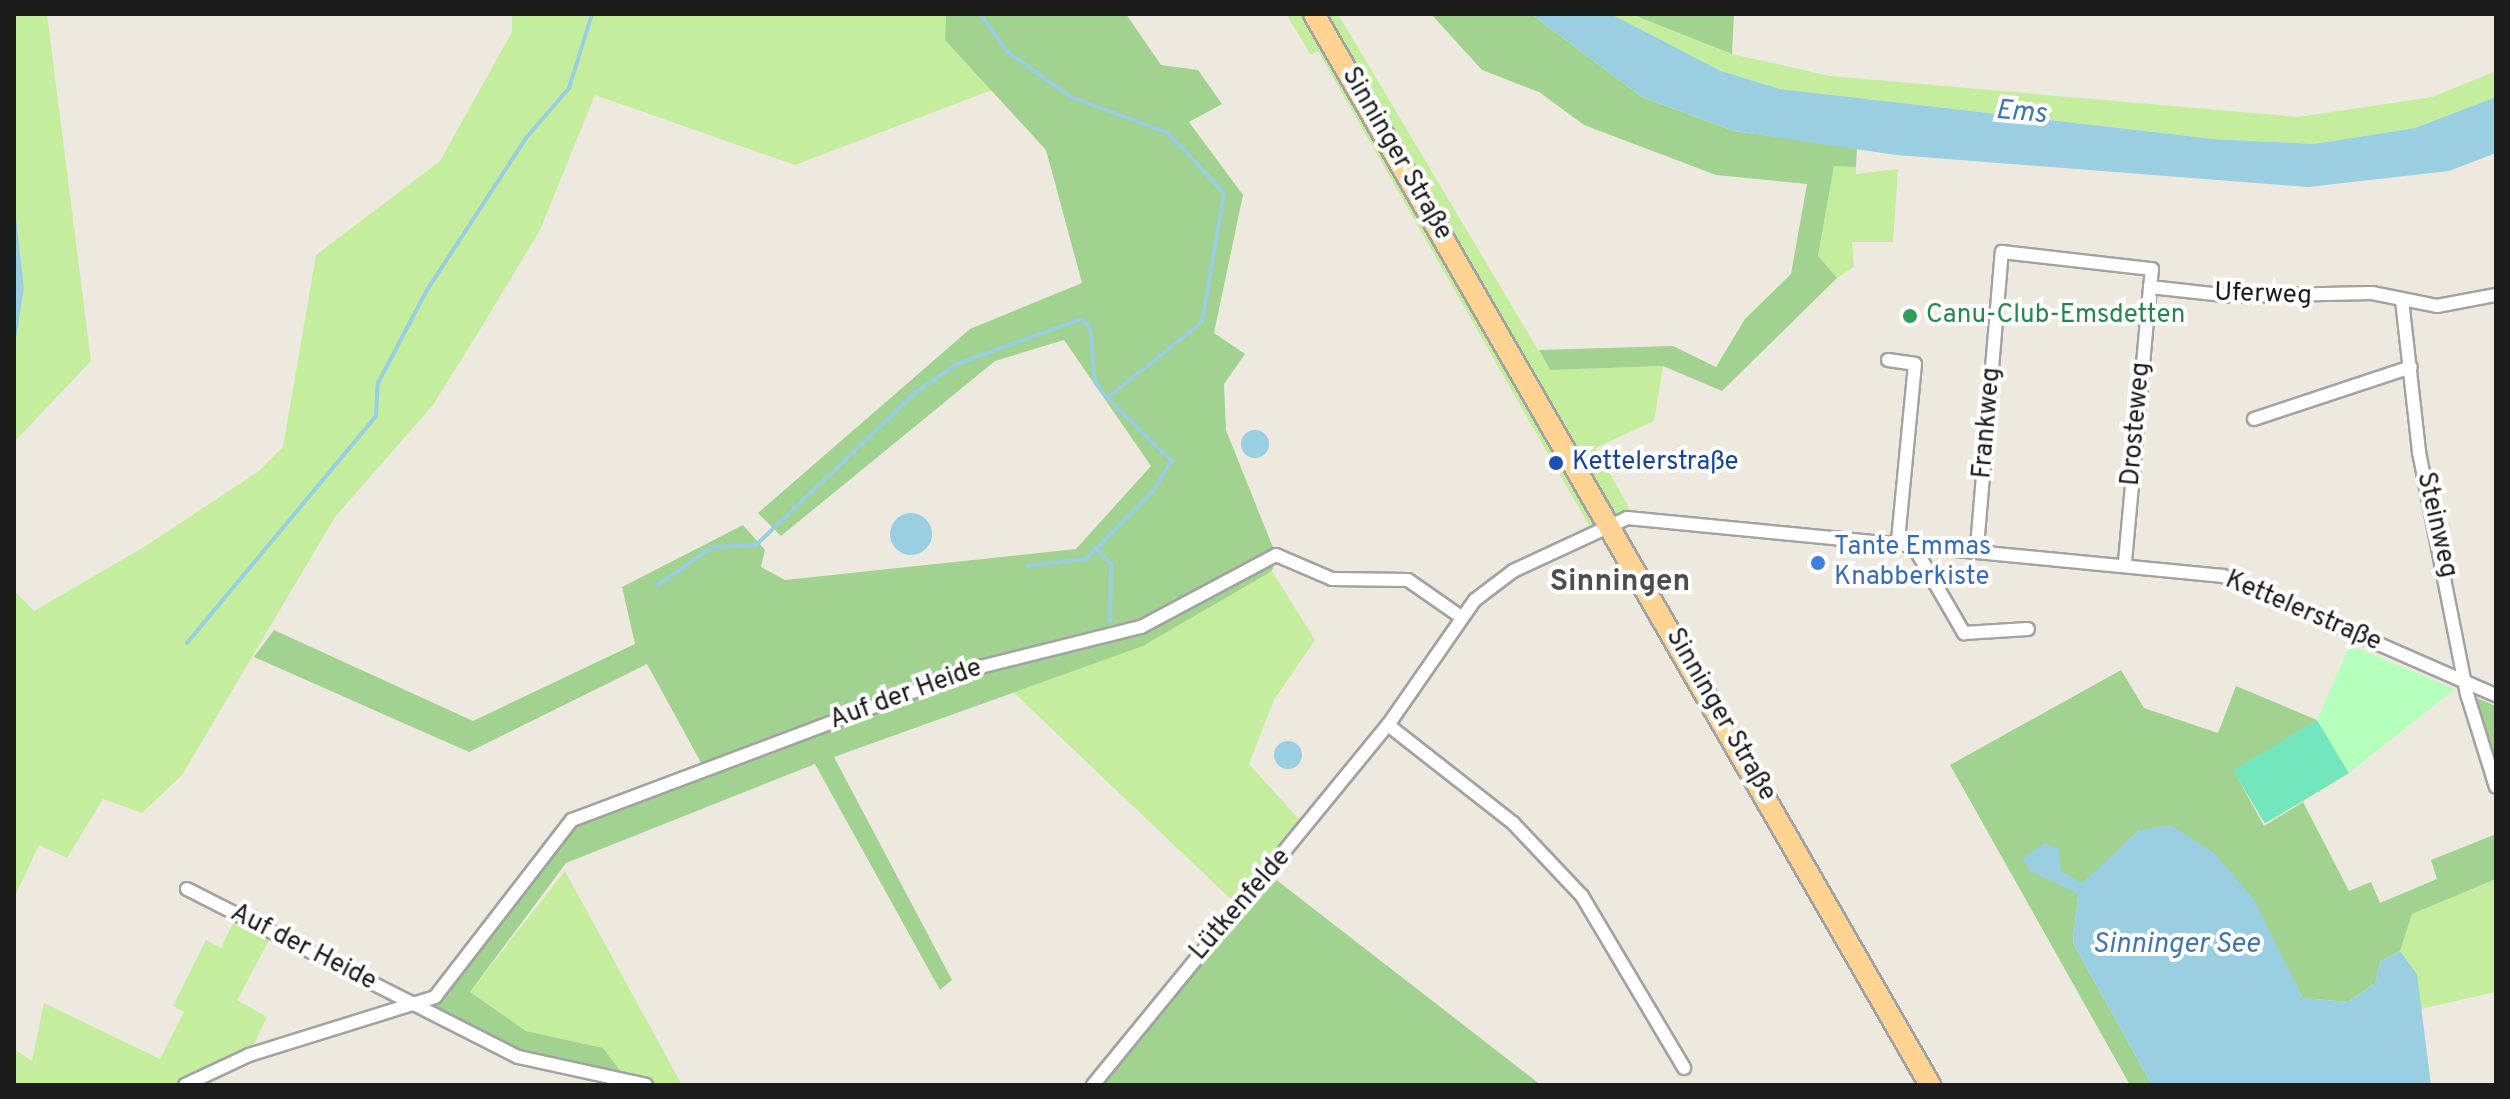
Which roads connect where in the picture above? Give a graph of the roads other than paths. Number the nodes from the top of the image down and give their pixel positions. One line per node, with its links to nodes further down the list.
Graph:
1 (1314, 14): 8 (main road, Sinninger Straße)
2 (2150, 287): 4 (street, Uferweg); 10 (street, Frankweg); 11 (street, Drosteweg)
3 (2496, 295): 4 (street, Uferweg)
4 (2402, 300): 6 (street, Steinweg)
5 (1888, 360): 9 (street)
6 (2411, 367): 7 (street); 14 (street, Steinweg)
7 (2254, 419)
8 (1609, 523): 9 (street, Kettelerstraße); 12 (street, Lütkenfelde); 24 (main road, Sinninger Straße)
9 (1904, 540): 10 (street, Kettelerstraße); 13 (street)
10 (1977, 547): 11 (street, Kettelerstraße)
11 (2125, 562): 14 (street, Kettelerstraße)
12 (1461, 617): 16 (street, Lütkenfelde); 19 (street, Auf der Heide)
13 (2028, 629)
14 (2467, 682): 15 (street, Kettelerstraße); 17 (street, Steinweg)
15 (2496, 695)
16 (1388, 725): 20 (street); 23 (street, Lütkenfelde)
17 (2496, 787)
18 (187, 889): 19 (street, Auf der Heide)
19 (419, 1007): 21 (street, Auf der Heide); 22 (street, Auf der Heide)
20 (1684, 1068)
21 (185, 1085)
22 (646, 1085)
23 (1093, 1085)
24 (1930, 1085)

